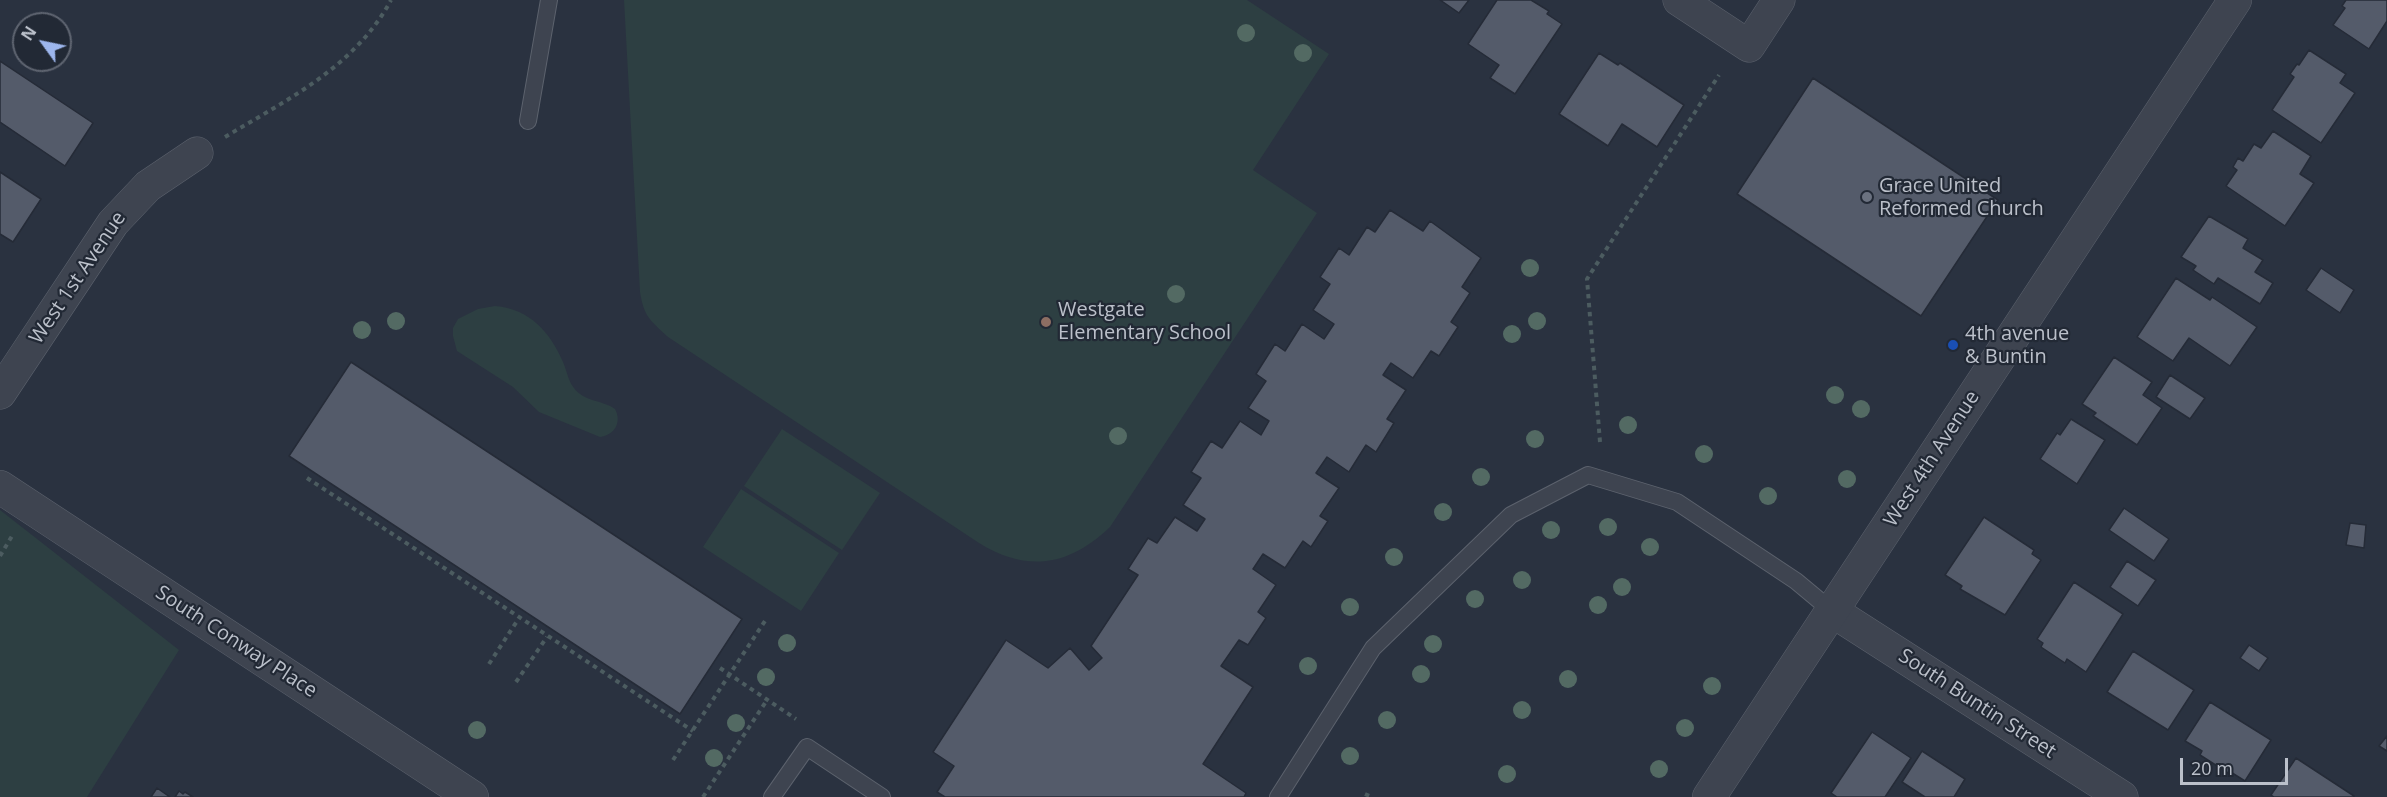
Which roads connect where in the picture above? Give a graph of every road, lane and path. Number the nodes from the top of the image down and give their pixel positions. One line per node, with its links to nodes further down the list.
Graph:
1 (391, 0): 8 (path)
2 (549, 0): 7 (lane)
3 (1679, 0): 4 (street)
4 (1779, 0)
5 (2235, 0): 13 (street, West 4th Avenue)
6 (1719, 75): 10 (path)
7 (528, 121)
8 (197, 153): 9 (street, West 1st Avenue)
9 (0, 393)
10 (1600, 442)
11 (307, 478): 14 (path)
12 (0, 487): 26 (street, South Conway Place)
13 (1832, 611): 30 (lane); 32 (street, West 4th Avenue); 33 (street, South Buntin Street)
14 (519, 618): 16 (path); 17 (path)
15 (765, 621): 19 (path)
16 (547, 637): 20 (path); 23 (path)
17 (489, 664)
18 (720, 668): 19 (path)
19 (730, 674): 21 (path); 23 (path)
20 (516, 682)
21 (767, 700): 22 (path); 27 (path)
22 (796, 719)
23 (693, 730): 24 (path)
24 (673, 760)
25 (1365, 794): 31 (path)
26 (472, 797)
27 (703, 797)
28 (772, 797): 29 (lane)
29 (882, 797)
30 (1278, 797)
31 (1372, 797)
32 (1709, 797)
33 (2122, 797)

